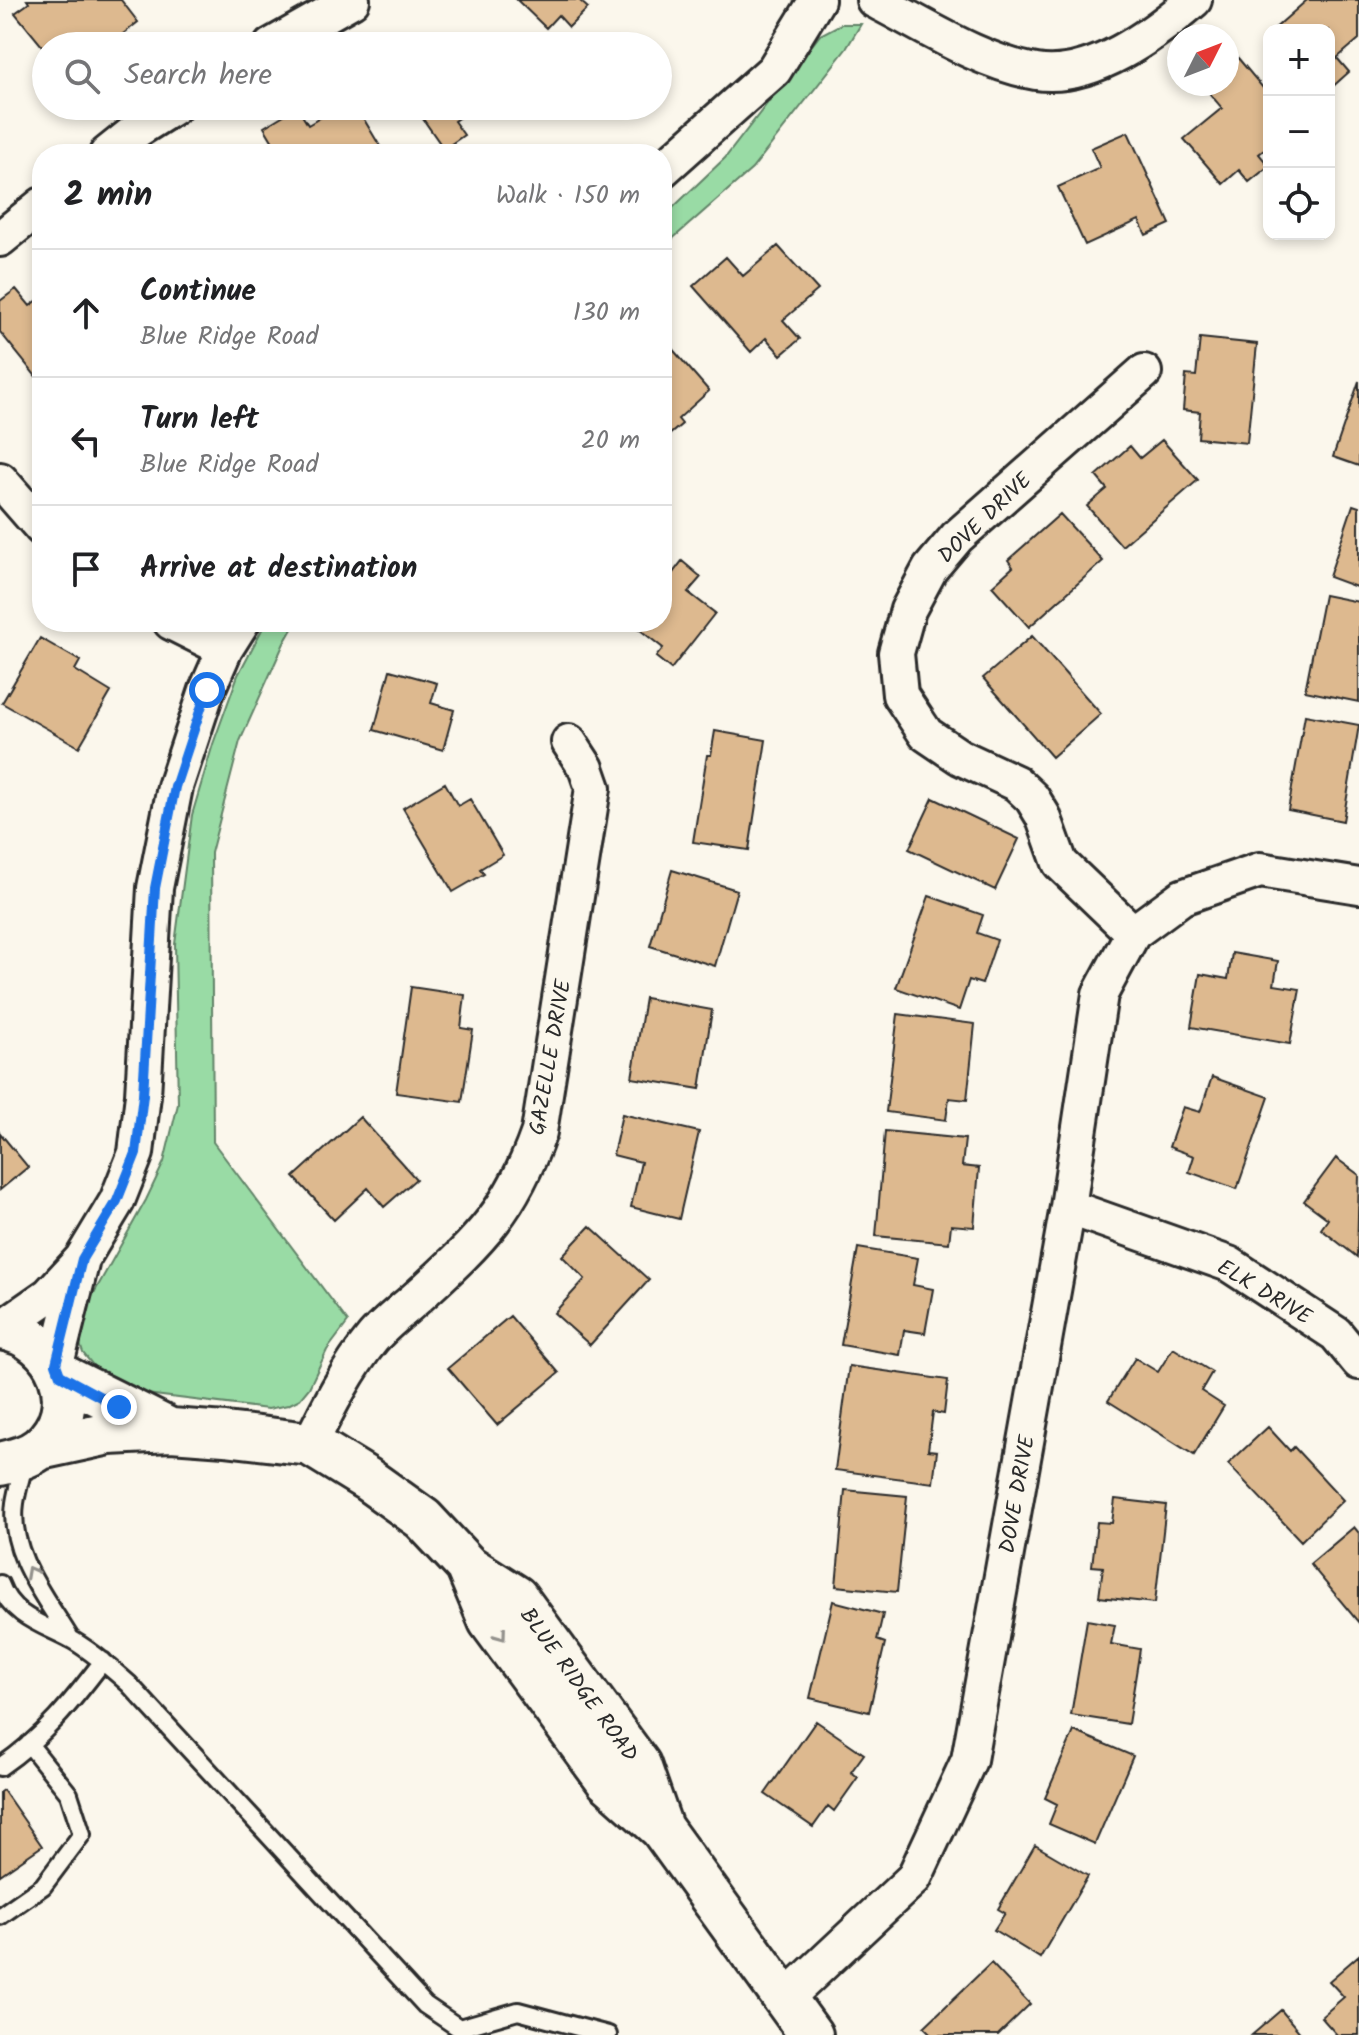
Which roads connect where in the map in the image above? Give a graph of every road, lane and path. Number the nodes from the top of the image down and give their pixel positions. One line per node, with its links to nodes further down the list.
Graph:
1 (352, 0): 5 (street)
2 (817, 0): 8 (street)
3 (874, 0): 4 (street)
4 (1194, 0)
5 (296, 32)
6 (153, 120): 7 (street)
7 (120, 144)
8 (672, 161)
9 (32, 213): 10 (street)
10 (0, 239)
11 (1144, 372): 17 (street, DOVE DRIVE)
12 (0, 480): 13 (street)
13 (32, 517)
14 (233, 636): 19 (street)
15 (569, 742): 24 (street, GAZELLE DRIVE)
16 (1359, 886): 17 (street, DOVE DRIVE)
17 (1133, 933): 18 (street, DOVE DRIVE)
18 (1068, 1207): 21 (street, ELK DRIVE); 32 (street, DOVE DRIVE)
19 (82, 1259): 20 (street); 22 (street)
20 (1, 1328): 22 (street, BLUE RIDGE ROAD)
21 (1359, 1362)
22 (58, 1370): 23 (street, BLUE RIDGE ROAD); 25 (street)
23 (171, 1430): 24 (street, BLUE RIDGE ROAD); 25 (street, BLUE RIDGE ROAD)
24 (310, 1444): 32 (street, BLUE RIDGE ROAD)
25 (22, 1456): 27 (lane, one-way to 25)
26 (0, 1584): 27 (lane)
27 (71, 1639): 28 (lane)
28 (103, 1661): 29 (lane); 33 (lane)
29 (29, 1744): 30 (lane); 31 (lane)
30 (0, 1767)
31 (0, 1916)
32 (785, 1999): 35 (street, BLUE RIDGE ROAD)
33 (460, 2032): 34 (lane)
34 (608, 2035)
35 (811, 2035)

